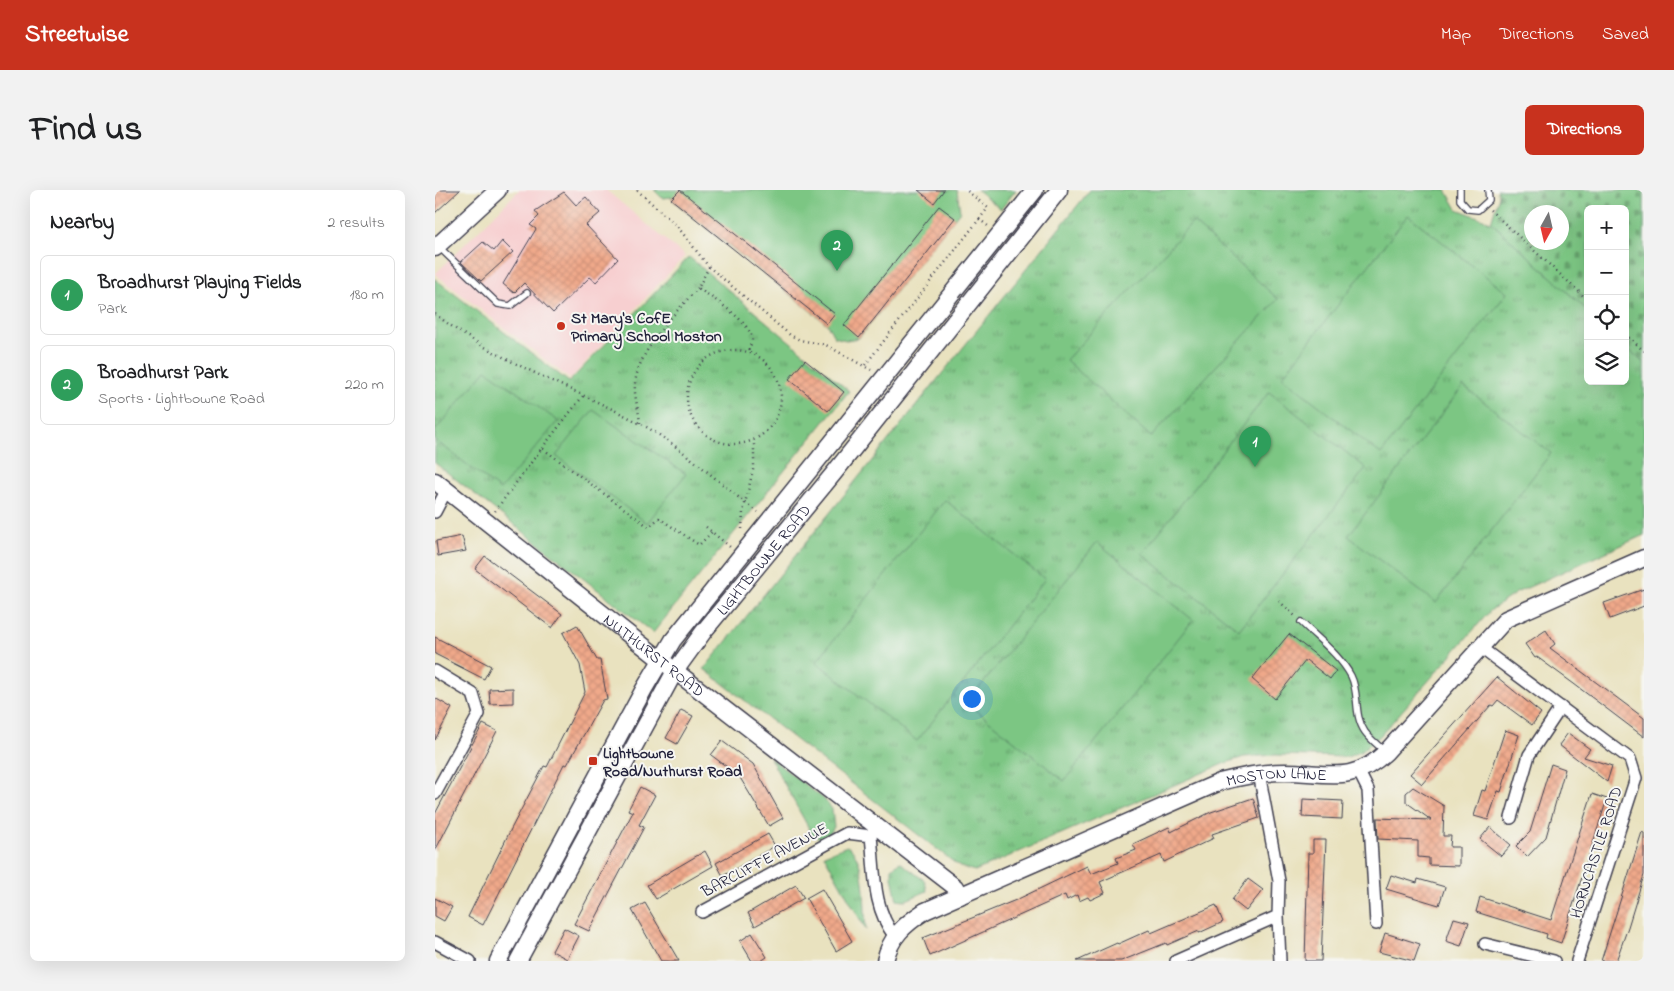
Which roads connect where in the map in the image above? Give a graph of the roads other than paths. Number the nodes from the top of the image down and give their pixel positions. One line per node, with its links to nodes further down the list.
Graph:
1 (498, 190): 6 (main road)
2 (1035, 190): 13 (main road, LIGHTBOWNE ROAD)
3 (1059, 190): 15 (main road, LIGHTBOWNE ROAD)
4 (1460, 190): 5 (lane)
5 (1488, 190)
6 (436, 247): 7 (lane)
7 (527, 293)
8 (441, 486): 9 (street); 13 (main road, NUTHURST ROAD)
9 (435, 512)
10 (1644, 558): 12 (main road, MOSTON LANE)
11 (1301, 622): 17 (lane)
12 (1481, 648): 16 (street, HORNCASTLE ROAD); 17 (main road, MOSTON LANE)
13 (662, 659): 15 (main road, NUTHURST ROAD); 31 (main road, LIGHTBOWNE ROAD)
14 (435, 671): 20 (street)
15 (675, 671): 22 (main road, NUTHURST ROAD); 32 (main road, LIGHTBOWNE ROAD)
16 (1561, 707): 21 (street); 37 (street, HORNCASTLE ROAD)
17 (1386, 752): 18 (main road, MOSTON LANE)
18 (1359, 772): 19 (main road, MOSTON LANE); 26 (street)
19 (1259, 773): 23 (main road, MOSTON LANE); 25 (street)
20 (435, 794)
21 (1511, 818)
22 (873, 831): 23 (main road, NUTHURST ROAD); 24 (street, BARCLIFFE AVENUE); 27 (street)
23 (960, 896): 27 (main road, MOSTON LANE)
24 (702, 912)
25 (1278, 916): 34 (street); 35 (street)
26 (1376, 924)
27 (895, 937): 33 (main road, MOSTON LANE)
28 (435, 942): 30 (street)
29 (1485, 944): 36 (street)
30 (470, 961)
31 (498, 961)
32 (518, 961)
33 (885, 961)
34 (1176, 961)
35 (1280, 961)
36 (1554, 961)
37 (1577, 961)

